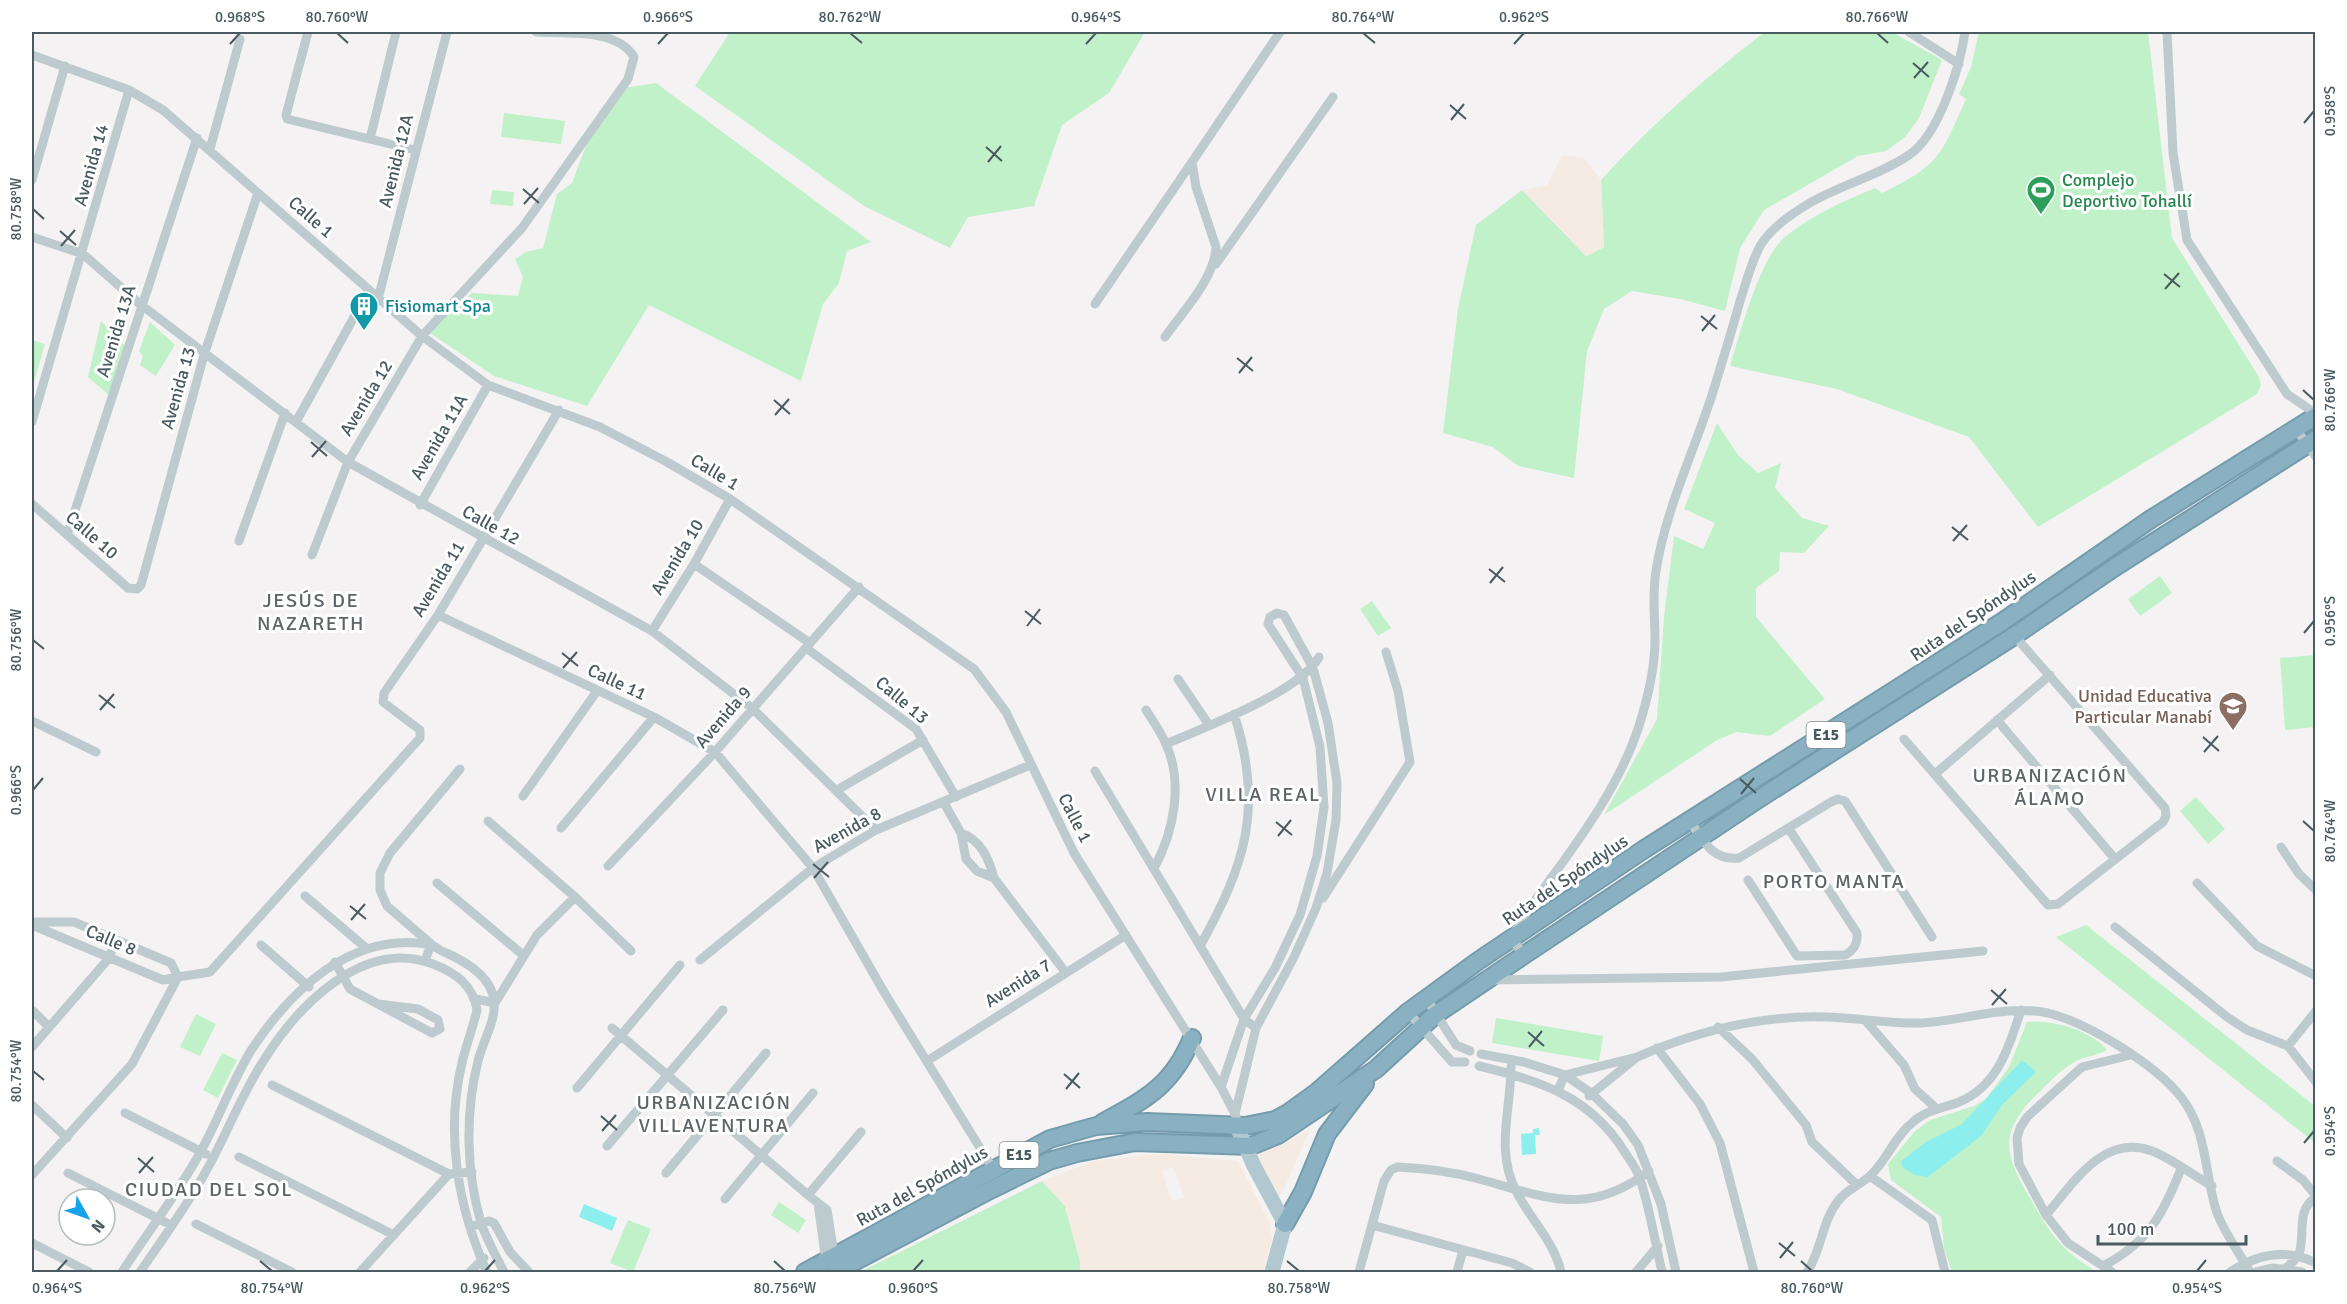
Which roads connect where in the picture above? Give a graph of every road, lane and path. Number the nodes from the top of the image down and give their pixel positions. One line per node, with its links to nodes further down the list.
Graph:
1 (308, 32): 16 (street)
2 (396, 32): 16 (street)
3 (447, 32): 18 (street, Avenida 12A)
4 (536, 32): 29 (street, Avenida 12)
5 (1280, 32): 19 (street)
6 (1908, 32): 11 (street)
7 (1965, 32): 11 (street)
8 (2167, 32): 35 (street)
9 (240, 39): 17 (street)
10 (32, 55): 12 (street, Calle 1)
11 (1959, 64): 117 (street)
12 (65, 66): 13 (street, Calle 1); 20 (street)
13 (129, 90): 15 (street, Calle 1); 23 (street, Avenida 14)
14 (1334, 97): 24 (street)
15 (197, 138): 17 (street, Calle 1); 27 (street, Avenida 13A)
16 (370, 139): 18 (street)
17 (210, 149): 21 (street, Calle 1)
18 (415, 150): 26 (street, Avenida 12A)
19 (1192, 162): 24 (street); 28 (street)
20 (32, 180)
21 (258, 193): 25 (street, Calle 1); 31 (street, Avenida 13)
22 (32, 237): 23 (street)
23 (83, 254): 27 (street, Calle 12); 36 (street, Avenida 14)
24 (1211, 270): 30 (street)
25 (369, 290): 26 (street, Calle 1); 37 (street)
26 (378, 299): 29 (street, Calle 1)
27 (140, 304): 31 (street, Calle 12); 44 (street, Avenida 13A)
28 (1095, 304)
29 (422, 336): 32 (street, Calle 1); 40 (street, Avenida 12)
30 (1165, 337)
31 (204, 354): 34 (street, Calle 12); 50 (street, Avenida 13)
32 (488, 385): 33 (street, Calle 1); 43 (street, Avenida 11A)
33 (559, 410): 41 (street, Calle 1); 45 (street, Avenida 11)
34 (285, 413): 37 (street, Calle 12); 46 (street)
35 (2315, 418): 38 (highway, Ruta del Spóndylus / E15)
36 (32, 422)
37 (296, 422): 40 (street, Calle 12)
38 (2296, 429): 39 (street); 52 (highway, Ruta del Spóndylus / E15)
39 (2313, 447): 54 (highway, Ruta del Spóndylus / E15)
40 (348, 462): 43 (street, Calle 12); 47 (street, Avenida 12)
41 (730, 499): 48 (street, Avenida 10); 49 (street, Calle 1)
42 (32, 504): 44 (street, Calle 10)
43 (420, 505): 45 (street, Calle 12)
44 (67, 535): 50 (street, Calle 10)
45 (482, 538): 51 (street, Avenida 11); 53 (street, Calle 12)
46 (239, 541)
47 (312, 555)
48 (694, 564): 53 (street, Avenida 10); 55 (street, Calle 13)
49 (859, 587): 55 (street, Avenida 9); 78 (street, Calle 1)
50 (132, 590)
51 (438, 615): 62 (street, Calle 11); 63 (street, Avenida 11)
52 (2002, 622): 54 (street); 89 (highway, Ruta del Spóndylus / E15)
53 (652, 631): 64 (street, Calle 12)
54 (2014, 636): 59 (street); 94 (highway, Ruta del Spóndylus / E15)
55 (808, 646): 64 (street, Avenida 9); 72 (street, Calle 13)
56 (1386, 652): 109 (street)
57 (1319, 657): 58 (street)
58 (1313, 668): 60 (street); 60 (street); 74 (street)
59 (2050, 675): 68 (street); 98 (street)
60 (1303, 678): 66 (street); 75 (street)
61 (1178, 679): 70 (street)
62 (597, 691): 67 (street, Calle 11); 83 (street)
63 (383, 702): 135 (street, Calle 8)
64 (752, 708): 76 (street, Avenida 9); 82 (street, Calle 12)
65 (1146, 710): 73 (street)
66 (1234, 714): 70 (street); 120 (street)
67 (654, 717): 76 (street, Calle 11); 90 (street)
68 (1997, 720): 81 (street); 98 (street)
69 (32, 721): 77 (street)
70 (1209, 725): 73 (street)
71 (1904, 739): 81 (street)
72 (923, 740): 82 (street); 84 (street, Calle 13)
73 (1166, 744): 101 (street)
74 (1332, 744): 75 (street); 87 (street)
75 (1320, 747): 86 (street)
76 (715, 752): 99 (street, Avenida 9); 100 (street, Calle 11)
77 (96, 753)
78 (1030, 765): 84 (street, Avenida 8); 114 (street, Calle 1)
79 (460, 769): 118 (street)
80 (1095, 771): 101 (street)
81 (1935, 774): 98 (street)
82 (837, 790): 92 (street, Calle 12)
83 (523, 796)
84 (956, 797): 85 (street, Avenida 8)
85 (944, 803): 92 (street, Avenida 8); 93 (street)
86 (1324, 807): 87 (street); 96 (street)
87 (1336, 808): 97 (street)
88 (488, 821): 108 (street)
89 (1690, 821): 94 (street); 117 (highway, Ruta del Spóndylus / E15)
90 (561, 828)
91 (1789, 829): 94 (street); 103 (street); 115 (street)
92 (876, 830): 100 (street, Avenida 8)
93 (961, 833): 102 (street); 102 (street)
94 (1701, 838): 125 (highway, Ruta del Spóndylus / E15)
95 (2281, 847): 106 (street)
96 (1317, 856): 97 (street); 110 (street)
97 (1330, 858): 109 (street)
98 (2115, 859)
99 (608, 866)
100 (813, 868): 127 (street, Avenida 8); 173 (street, Calle 11)
101 (1154, 868): 120 (street)
102 (994, 878): 132 (street)
103 (1748, 880)
104 (436, 883): 124 (street)
105 (2197, 883): 134 (street)
106 (2316, 890)
107 (305, 896): 121 (street)
108 (575, 897): 122 (street); 124 (street)
109 (1316, 908): 111 (street)
110 (1300, 915): 111 (street); 131 (street)
111 (1309, 919): 133 (street)
112 (32, 924): 116 (street); 126 (street, Calle 8)
113 (2115, 927): 164 (street)
114 (1126, 934): 132 (street, Avenida 7); 162 (street, Calle 1)
115 (1932, 937)
116 (115, 939): 126 (street); 135 (street)
117 (1512, 939): 125 (street); 140 (highway, Ruta del Spóndylus / E15)
118 (431, 944): 121 (street); 128 (street); 142 (street)
119 (261, 945): 138 (street)
120 (1200, 946): 152 (street)
121 (366, 948): 129 (street)
122 (631, 951)
123 (1983, 951): 137 (street)
124 (523, 955): 142 (street)
125 (1524, 955): 137 (highway, Ruta del Spóndylus / E15)
126 (110, 957): 135 (street, Calle 8); 157 (street)
127 (700, 960)
128 (424, 961): 136 (street); 141 (street)
129 (335, 962): 136 (street); 138 (street)
130 (680, 965): 161 (street)
131 (1275, 968): 133 (street); 152 (street)
132 (1066, 973): 173 (street, Avenida 7)
133 (1285, 974): 159 (street)
134 (2316, 976)
135 (178, 977): 198 (street)
136 (342, 977): 139 (street); 143 (street)
137 (1488, 980): 150 (highway, Ruta del Spóndylus / E15)
138 (307, 985): 139 (street); 151 (street)
139 (317, 995): 155 (street)
140 (1426, 998): 148 (highway, Ruta del Spóndylus / E15); 150 (street)
141 (476, 999): 142 (street); 188 (street)
142 (495, 1003): 190 (street)
143 (378, 1004): 149 (street); 154 (street)
144 (32, 1010): 157 (street)
145 (723, 1010): 179 (street)
146 (2021, 1010): 153 (street); 170 (street); 192 (street)
147 (2316, 1011): 164 (street)
148 (1407, 1012): 160 (street); 195 (highway, Ruta del Spóndylus / E15)
149 (430, 1015): 154 (street); 154 (street)
150 (1435, 1015): 160 (highway, Ruta del Spóndylus / E15); 163 (street)
151 (277, 1016): 155 (street); 201 (street)
152 (1244, 1018): 159 (street); 184 (street)
153 (1865, 1020): 156 (street); 192 (street)
154 (412, 1022)
155 (290, 1023): 204 (street)
156 (1718, 1027): 166 (street); 216 (street)
157 (49, 1028): 165 (street)
158 (612, 1028): 161 (street)
159 (1256, 1028): 195 (street)
160 (1420, 1028): 174 (street); 177 (highway, Ruta del Spóndylus / E15)
161 (620, 1036): 179 (street); 183 (street)
162 (1192, 1038): 184 (street, Calle 1); 196 (highway)
163 (1456, 1045): 167 (street); 174 (street)
164 (2288, 1046): 181 (street)
165 (32, 1047)
166 (1657, 1048): 171 (street); 261 (street)
167 (1470, 1051)
168 (766, 1053): 194 (street)
169 (1481, 1054): 172 (street)
170 (2131, 1056): 217 (street); 222 (street)
171 (1637, 1057): 180 (street); 187 (street)
172 (1511, 1060): 178 (street); 180 (street)
173 (927, 1061): 206 (street, Calle 11)
174 (1452, 1062): 175 (street)
175 (1465, 1062)
176 (1479, 1066): 178 (street)
177 (1377, 1069): 200 (highway, Ruta del Spóndylus / E15); 226 (highway)
178 (1511, 1073): 185 (street); 218 (street)
179 (668, 1075): 194 (street); 199 (street)
180 (1565, 1075): 185 (street); 187 (street)
181 (2316, 1082)
182 (272, 1085): 212 (street)
183 (577, 1088)
184 (1221, 1088): 195 (street, Calle 1)
185 (1558, 1090): 191 (street)
186 (813, 1093): 202 (street)
187 (1591, 1093): 191 (street); 208 (street)
188 (457, 1103): 190 (street); 212 (street)
189 (32, 1105): 198 (street)
190 (470, 1106): 209 (street)
191 (1583, 1106): 215 (street)
192 (1937, 1109): 214 (street)
193 (125, 1113): 201 (street)
194 (715, 1114): 202 (street); 211 (street)
195 (1236, 1120): 196 (highway, Ruta del Spóndylus / E15); 200 (main road)
196 (1096, 1126): 206 (highway, Ruta del Spóndylus / E15)
197 (861, 1132): 219 (street)
198 (67, 1138): 213 (street)
199 (607, 1146)
200 (1244, 1146): 226 (main road); 241 (highway, Ruta del Spóndylus / E15)
201 (201, 1151): 204 (street); 223 (street)
202 (762, 1154): 219 (street); 221 (street)
203 (239, 1157): 230 (street)
204 (213, 1158): 227 (street)
205 (2277, 1161): 220 (street)
206 (993, 1168): 241 (highway, Ruta del Spóndylus / E15)
207 (2181, 1168): 217 (street); 222 (street); 240 (street)
208 (1649, 1171): 215 (street); 232 (street)
209 (472, 1172): 212 (street); 224 (street)
210 (68, 1173): 223 (street)
211 (666, 1173)
212 (454, 1174): 229 (street); 230 (street)
213 (32, 1175)
214 (1870, 1176): 216 (street); 263 (street)
215 (1640, 1178): 218 (street); 233 (street)
216 (1856, 1184): 262 (street)
217 (2212, 1186): 238 (street)
218 (1516, 1191): 228 (street); 257 (street)
219 (808, 1195): 241 (street)
220 (2316, 1196): 236 (street)
221 (725, 1199)
222 (2046, 1215): 240 (street)
223 (158, 1218): 227 (street); 244 (street)
224 (482, 1223): 229 (street); 235 (street); 251 (street)
225 (196, 1224): 246 (street)
226 (1285, 1224): 253 (main road)
227 (171, 1225): 245 (street)
228 (1372, 1225): 234 (street); 254 (street)
229 (469, 1228): 237 (street)
230 (394, 1235): 247 (street)
231 (32, 1243): 243 (street)
232 (1669, 1243): 233 (street); 260 (street)
233 (1656, 1246): 258 (street); 259 (street)
234 (1464, 1250): 255 (street); 256 (street)
235 (494, 1252): 237 (street); 250 (street)
236 (2299, 1255): 238 (street); 239 (street); 242 (street)
237 (481, 1259): 248 (street); 249 (street)
238 (2244, 1263): 265 (street); 266 (street)
239 (2316, 1263)
240 (2103, 1266): 264 (street)
241 (832, 1267): 252 (highway, Ruta del Spóndylus / E15)
242 (2286, 1268): 267 (street); 268 (street)
243 (89, 1272)
244 (122, 1272)
245 (141, 1272)
246 (292, 1272)
247 (360, 1272)
248 (470, 1272)
249 (488, 1272)
250 (504, 1272)
251 (529, 1272)
252 (805, 1272)
253 (1272, 1272)
254 (1359, 1272)
255 (1457, 1272)
256 (1530, 1272)
257 (1561, 1272)
258 (1636, 1272)
259 (1662, 1272)
260 (1677, 1272)
261 (1754, 1272)
262 (1808, 1272)
263 (1945, 1272)
264 (2112, 1272)
265 (2230, 1272)
266 (2250, 1272)
267 (2256, 1272)
268 (2302, 1272)

